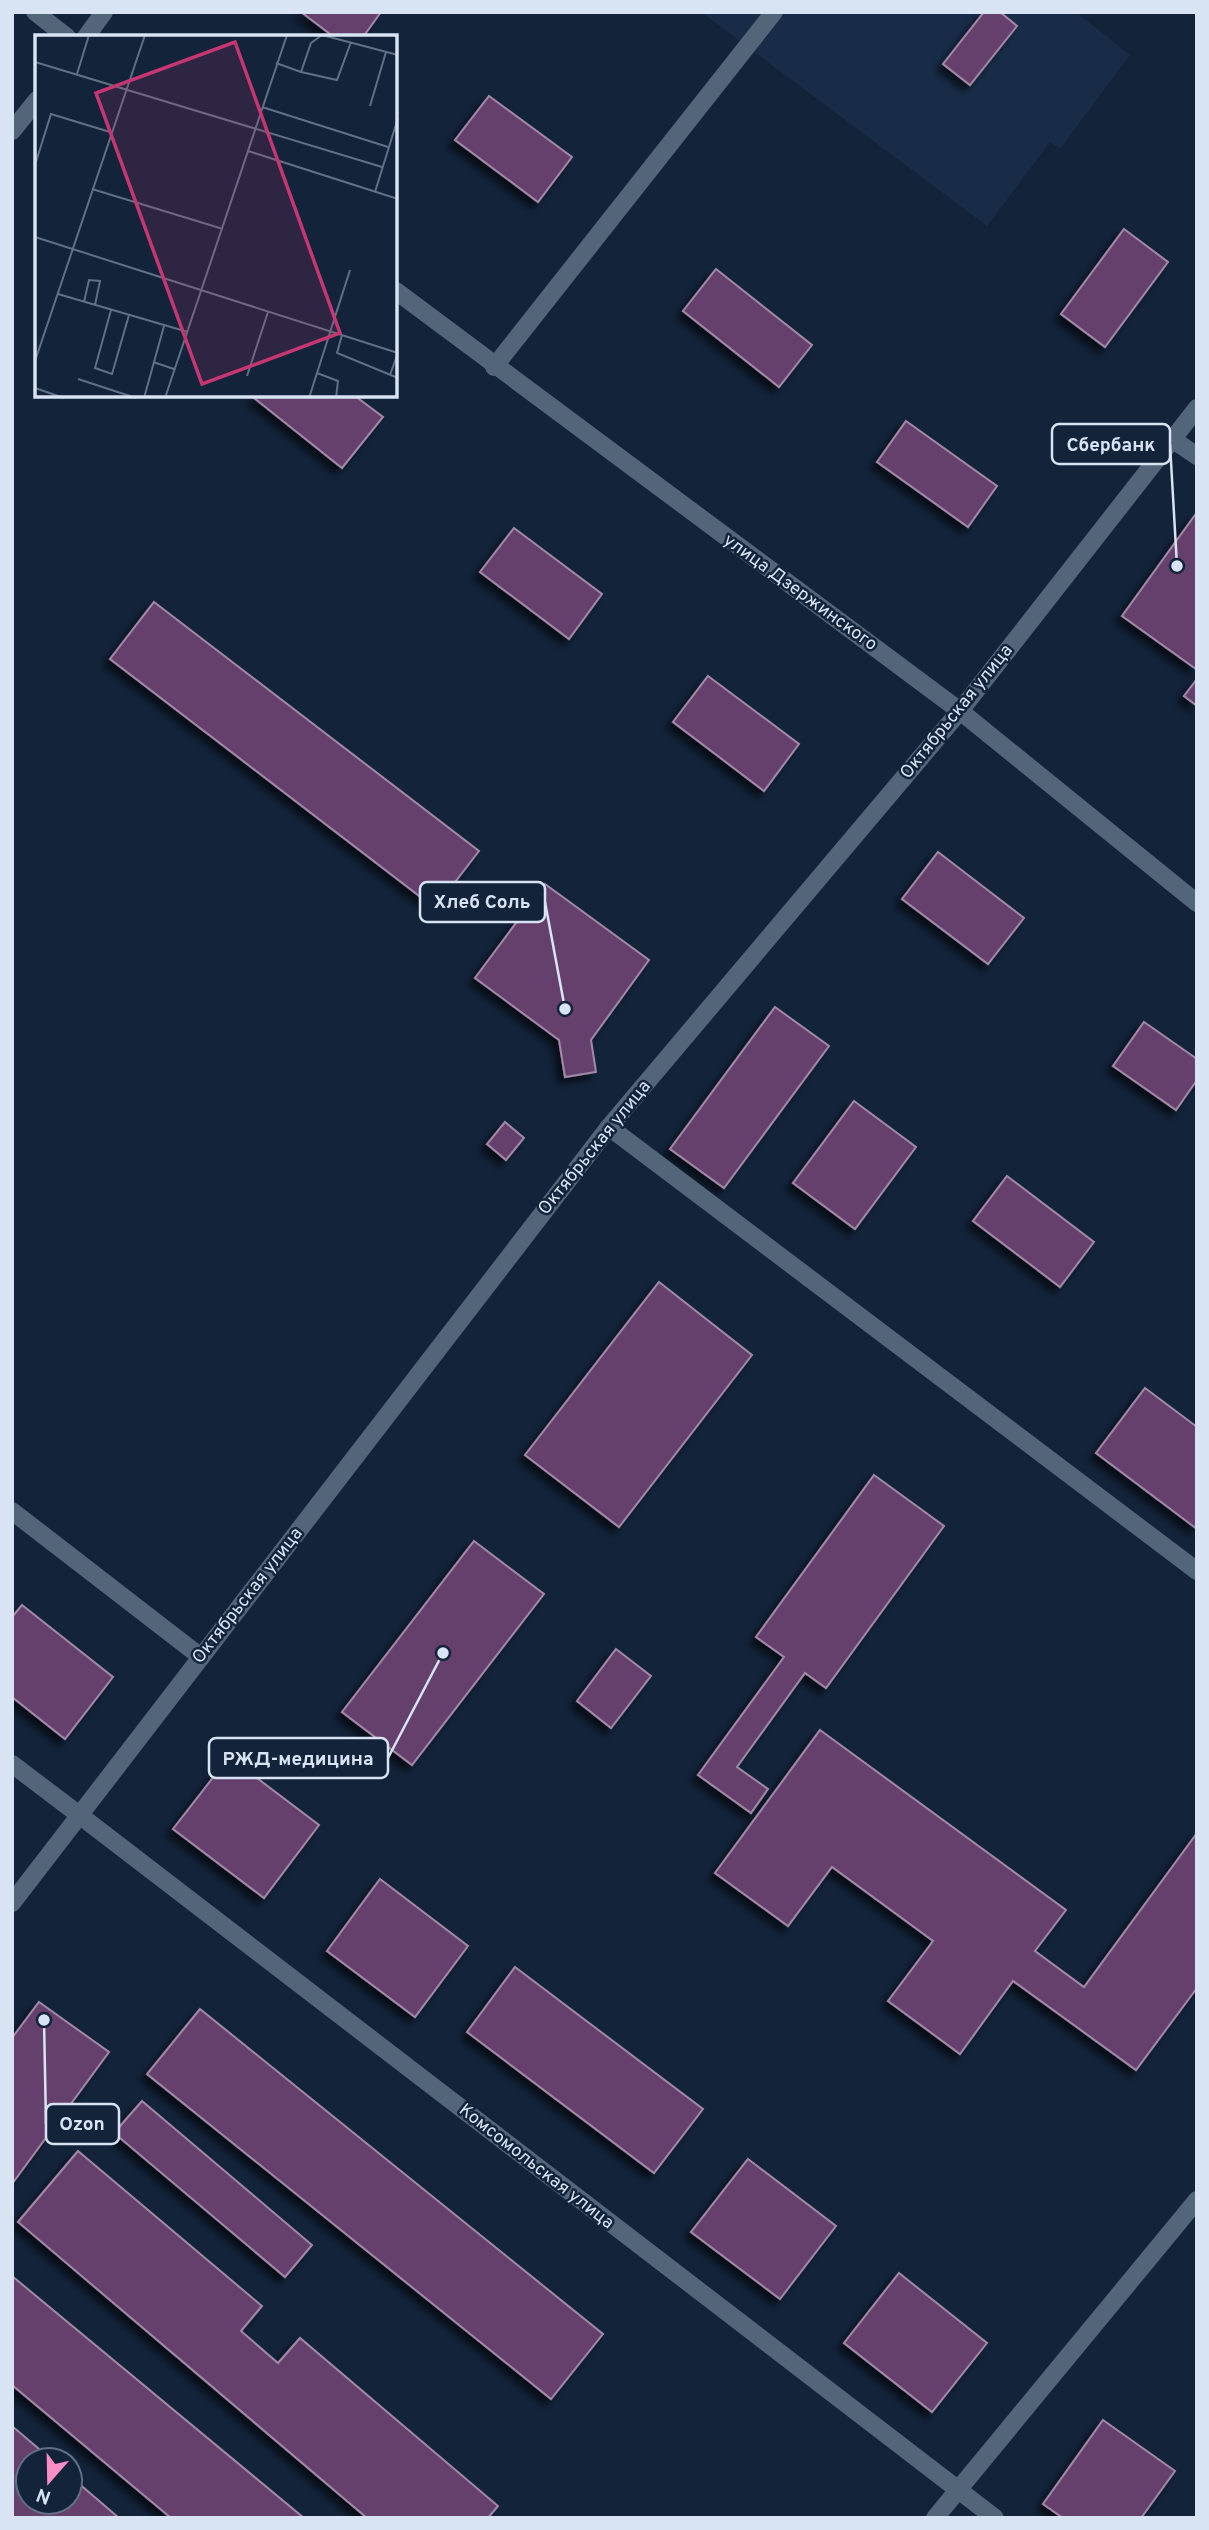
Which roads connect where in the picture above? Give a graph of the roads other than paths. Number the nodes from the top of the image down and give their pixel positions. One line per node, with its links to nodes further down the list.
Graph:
1 (35, 12): 4 (street)
2 (104, 12): 5 (street)
3 (774, 12): 9 (street)
4 (64, 35)
5 (87, 35)
6 (35, 102): 7 (street)
7 (12, 131)
8 (397, 292): 9 (street, улица Дзержинского)
9 (494, 367): 13 (street, улица Дзержинского)
10 (1197, 408): 11 (street, Октябрьская улица)
11 (1172, 439): 12 (street); 13 (street, Октябрьская улица)
12 (1197, 456)
13 (960, 711): 14 (street, улица Дзержинского); 15 (street, Октябрьская улица)
14 (1197, 903)
15 (609, 1127): 17 (street); 18 (street, Октябрьская улица)
16 (12, 1511): 18 (street)
17 (1197, 1571)
18 (201, 1657): 20 (street, Октябрьская улица)
19 (12, 1764): 20 (street, Комсомольская улица)
20 (78, 1814): 21 (street, Октябрьская улица); 23 (street, Комсомольская улица)
21 (12, 1903)
22 (1197, 2200): 23 (street)
23 (958, 2491): 24 (street); 25 (street, Комсомольская улица)
24 (935, 2518)
25 (995, 2518)

